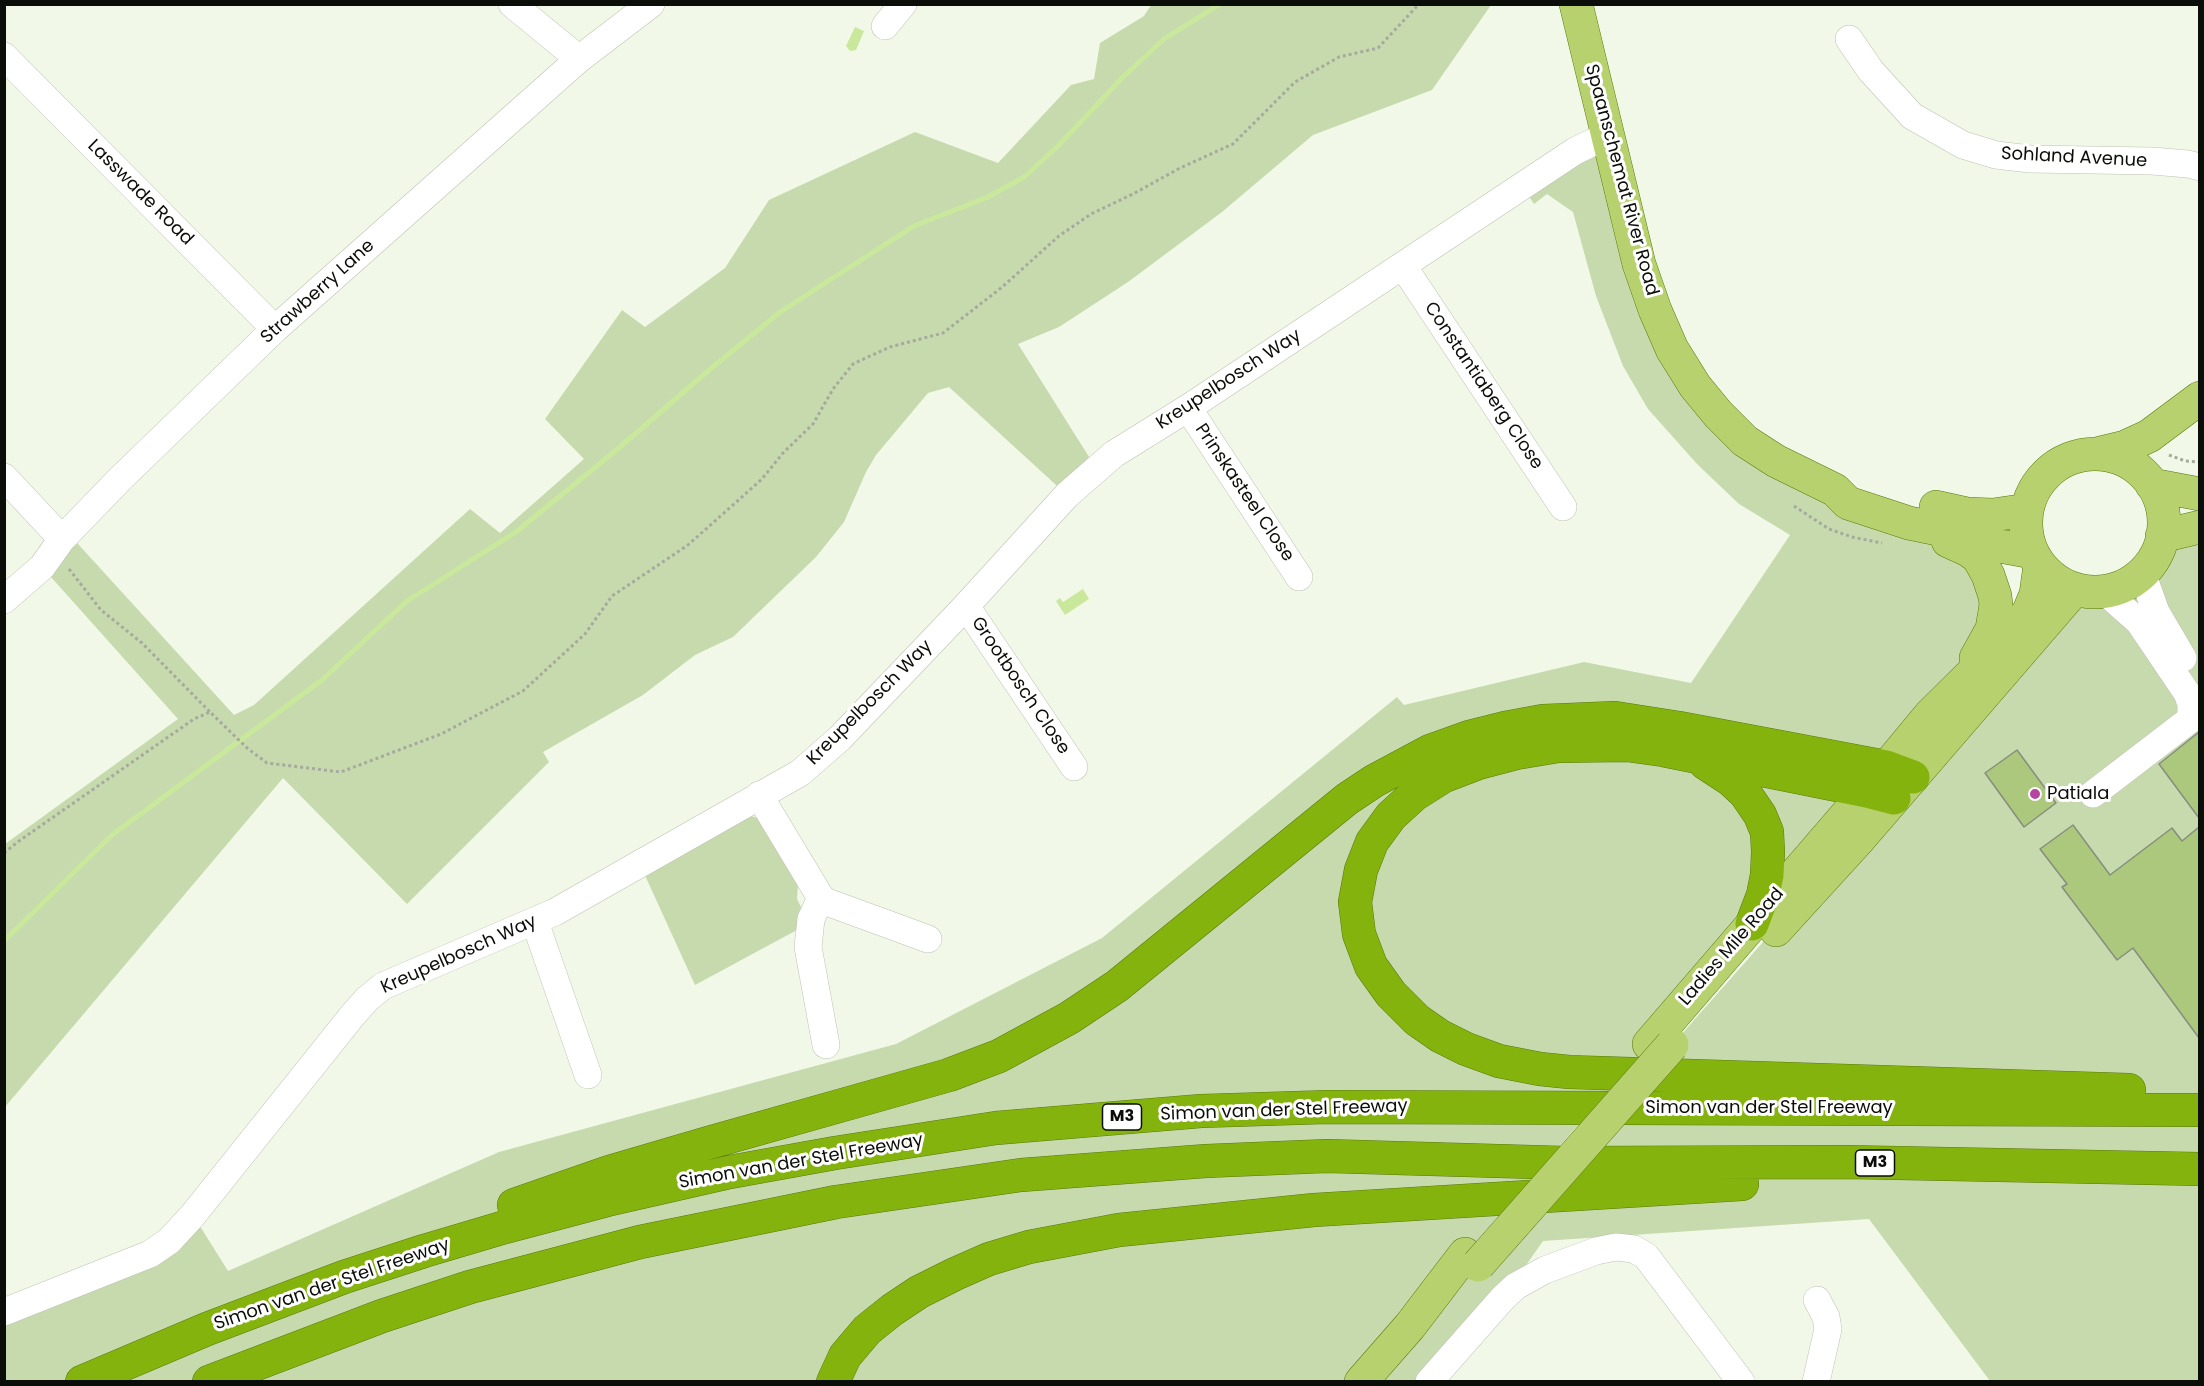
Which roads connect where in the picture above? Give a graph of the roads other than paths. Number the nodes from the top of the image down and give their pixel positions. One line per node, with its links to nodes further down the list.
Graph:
1 (512, 4): 8 (street)
2 (651, 4): 8 (street, Strawberry Lane)
3 (903, 4): 5 (street)
4 (1576, 4): 9 (main road, Spaanschemat River Road)
5 (885, 26)
6 (1849, 39): 10 (street, Sohland Avenue)
7 (4, 56): 12 (street, Lasswade Road)
8 (579, 59): 12 (street, Strawberry Lane)
9 (1608, 135): 11 (street, Kreupelbosch Way); 19 (main road, Spaanschemat River Road)
10 (2199, 167)
11 (1403, 266): 14 (street, Kreupelbosch Way); 21 (street, Constantiaberg Close)
12 (276, 329): 26 (street, Strawberry Lane)
13 (2199, 398): 16 (main road)
14 (1188, 408): 29 (street, Prinskasteel Close); 32 (street, Kreupelbosch Way)
15 (2199, 416): 17 (main road)
16 (2100, 453): 17 (main road); 22 (main road)
17 (2156, 472): 20 (main road); 25 (main road)
18 (4, 477): 26 (street)
19 (1835, 490): 22 (main road, Spaanschemat River Road); 24 (main road, Spaanschemat River Road)
20 (2199, 494)
21 (1563, 507)
22 (2027, 510): 27 (main road)
23 (2199, 527): 25 (main road)
24 (1898, 533): 27 (main road, Spaanschemat River Road); 34 (main road)
25 (2162, 536): 28 (main road)
26 (63, 539): 31 (street, Strawberry Lane)
27 (2036, 558): 30 (main road); 34 (main road, Ladies Mile Road)
28 (2142, 573): 30 (main road); 33 (street)
29 (1299, 577)
30 (2090, 590): 35 (street); 38 (main road, Ladies Mile Road)
31 (4, 600)
32 (966, 606): 37 (street, Grootbosch Close); 40 (street, Kreupelbosch Way)
33 (2199, 684)
34 (1960, 686): 38 (main road, Ladies Mile Road)
35 (2195, 715): 39 (street)
36 (1693, 756): 38 (highway); 43 (highway); 48 (highway)
37 (1074, 767)
38 (1890, 783): 43 (main road, Ladies Mile Road); 46 (main road, Ladies Mile Road); 52 (highway)
39 (2093, 794)
40 (759, 795): 41 (street); 42 (street, Kreupelbosch Way)
41 (821, 898): 44 (street); 45 (street)
42 (535, 922): 47 (street); 54 (street, Kreupelbosch Way)
43 (1752, 924): 46 (main road, Ladies Mile Road)
44 (928, 939)
45 (826, 1045)
46 (1661, 1045): 58 (main road, Ladies Mile Road)
47 (588, 1075)
48 (2199, 1092)
49 (2199, 1110): 52 (highway, Simon van der Stel Freeway / M3)
50 (2041, 1166): 51 (highway, M3); 56 (highway, M3); 57 (highway)
51 (2199, 1170)
52 (344, 1277): 55 (highway, Simon van der Stel Freeway / M3)
53 (1818, 1300): 61 (street)
54 (4, 1312)
55 (82, 1382)
56 (208, 1382)
57 (833, 1382)
58 (1361, 1382)
59 (1430, 1382): 60 (street)
60 (1742, 1382)
61 (1816, 1382)

